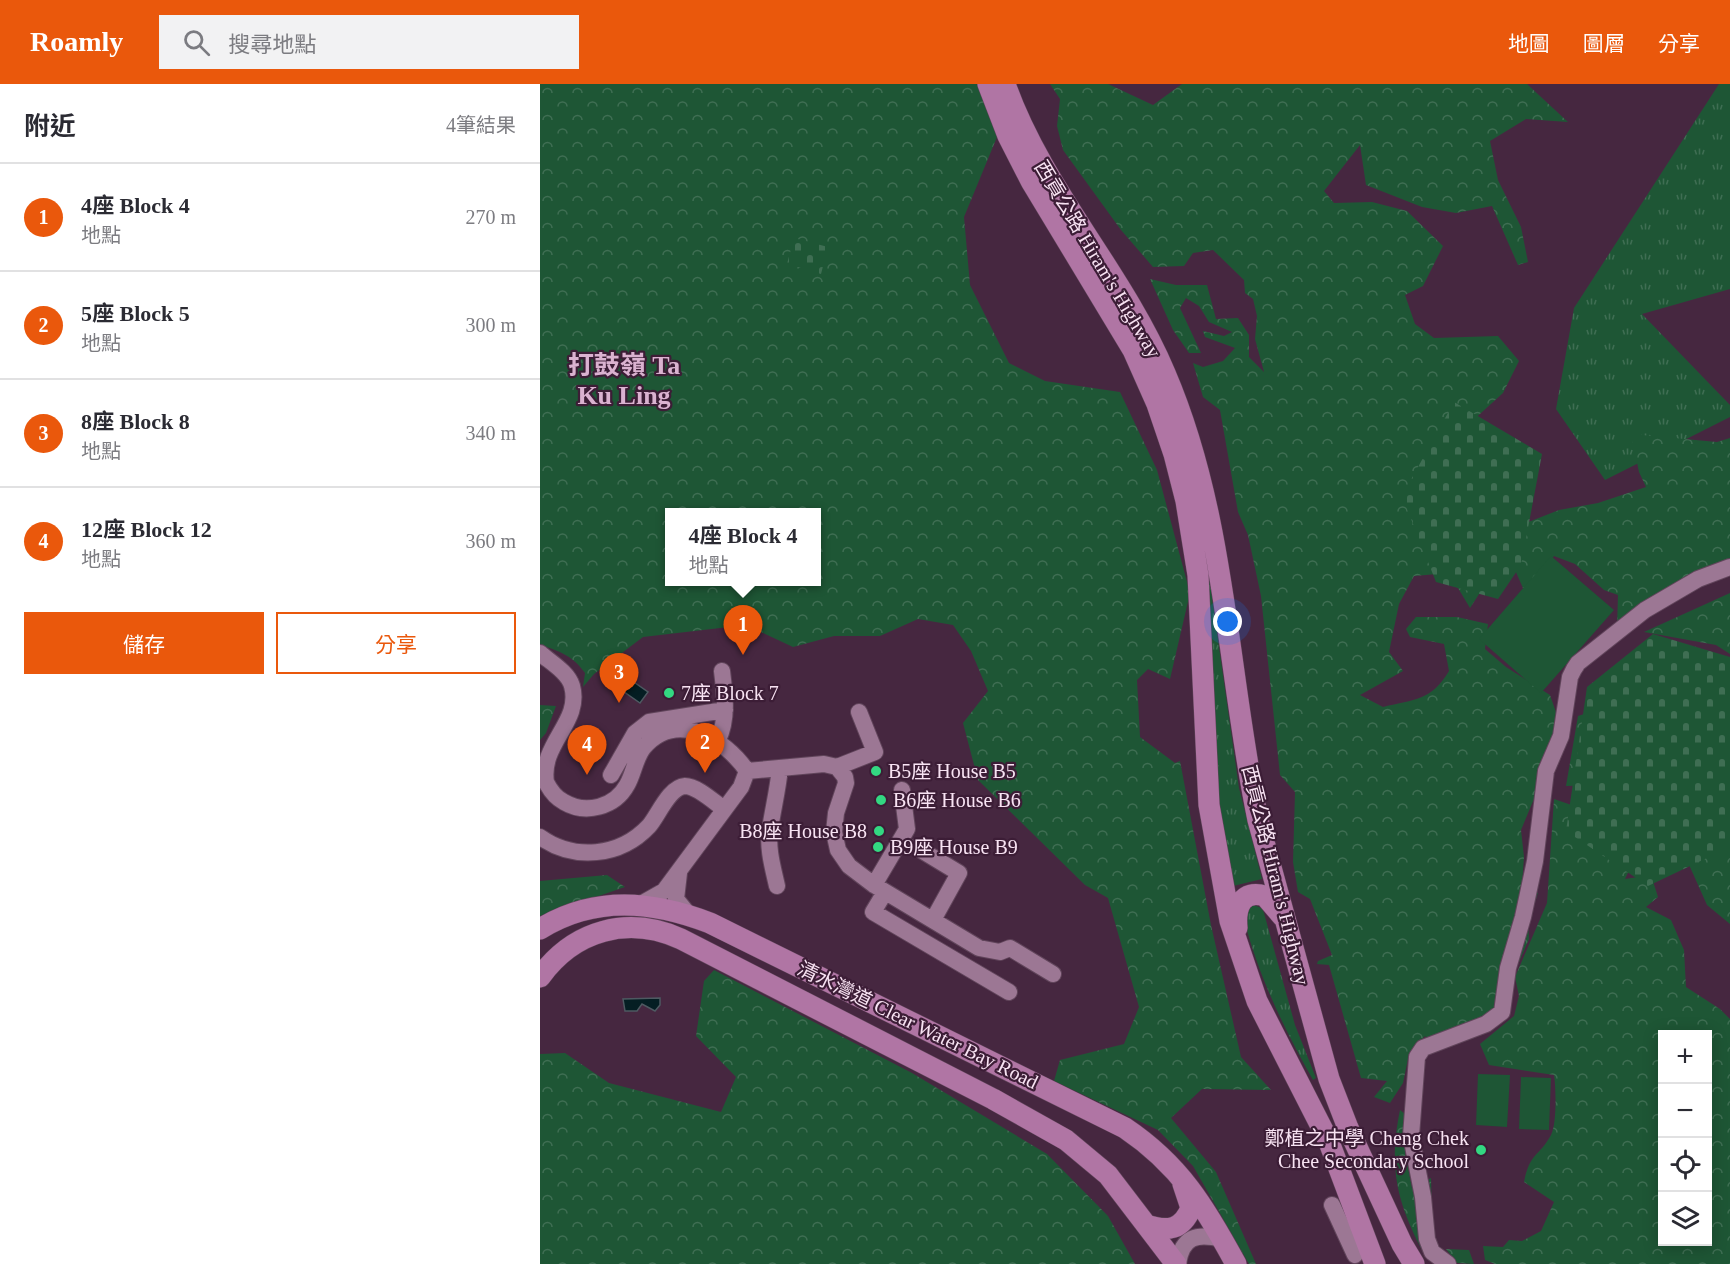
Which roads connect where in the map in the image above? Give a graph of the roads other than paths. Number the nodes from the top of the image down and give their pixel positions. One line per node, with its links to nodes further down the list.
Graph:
1 (988, 84): 25 (main road, 西貢公路 Hiram's Highway)
2 (1005, 84): 23 (main road, 西貢公路 Hiram's Highway)
3 (1730, 567): 40 (street)
4 (540, 653): 8 (street)
5 (722, 672): 6 (street)
6 (725, 710): 8 (street); 12 (street)
7 (859, 712): 9 (street)
8 (718, 740): 11 (street)
9 (837, 767): 10 (street); 19 (street)
10 (780, 768): 11 (street); 18 (street)
11 (747, 771): 14 (street)
12 (611, 775)
13 (902, 790): 19 (street)
14 (724, 809): 15 (street); 17 (street)
15 (540, 837)
16 (916, 847): 22 (street)
17 (681, 867): 20 (street); 21 (street)
18 (777, 886)
19 (880, 889): 22 (street); 28 (street)
20 (641, 904): 21 (main road, 清水灣道 Clear Water Bay Road); 24 (main road, 清水灣道 Clear Water Bay Road)
21 (689, 915): 29 (main road, 清水灣道 Clear Water Bay Road)
22 (933, 920): 26 (street)
23 (1287, 924): 25 (main road); 39 (main road, 西貢公路 Hiram's Highway)
24 (540, 929)
25 (1241, 958): 30 (main road, 西貢公路 Hiram's Highway)
26 (1053, 974)
27 (540, 977): 32 (main road, 清水灣道 Clear Water Bay Road)
28 (1009, 992)
29 (1174, 1167): 32 (main road); 33 (main road, 清水灣道 Clear Water Bay Road)
30 (1348, 1190): 34 (main road, 西貢公路 Hiram's Highway); 38 (main road)
31 (1332, 1205): 34 (street)
32 (1146, 1225): 35 (main road); 36 (main road, 清水灣道 Clear Water Bay Road)
33 (1222, 1239): 36 (street); 37 (main road, 清水灣道 Clear Water Bay Road)
34 (1361, 1257)
35 (1162, 1264)
36 (1177, 1264)
37 (1236, 1264)
38 (1385, 1264)
39 (1413, 1264)
40 (1448, 1264)

